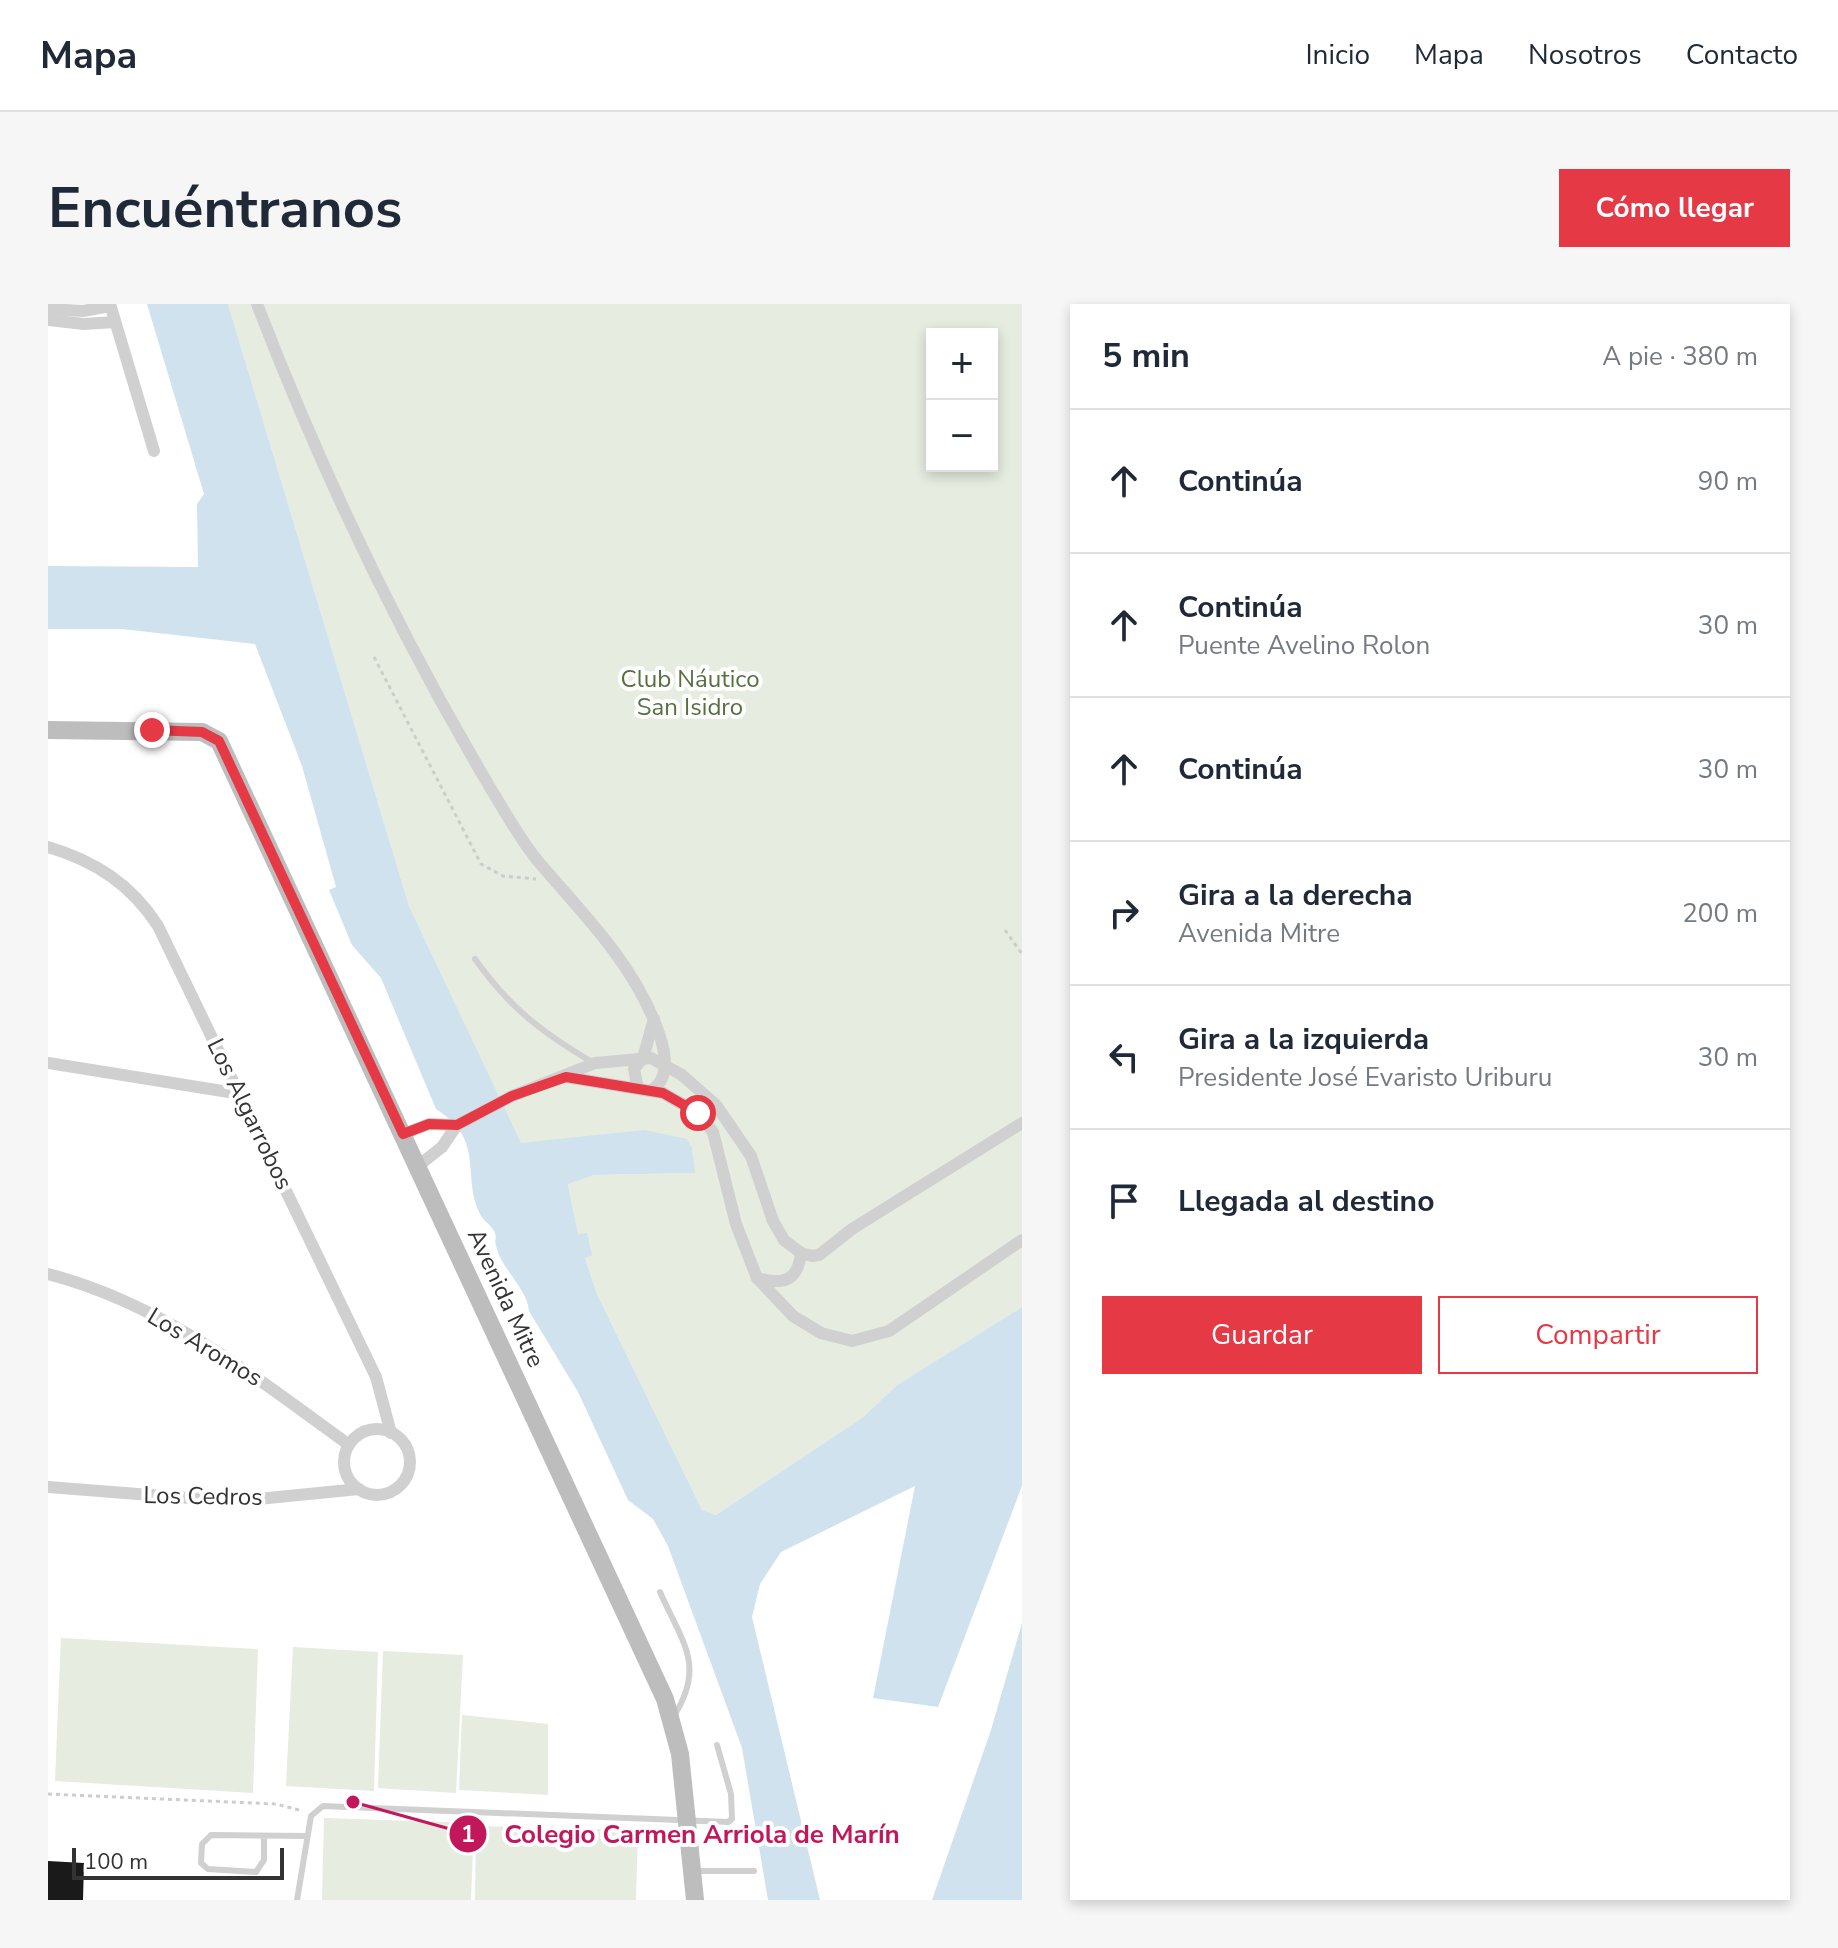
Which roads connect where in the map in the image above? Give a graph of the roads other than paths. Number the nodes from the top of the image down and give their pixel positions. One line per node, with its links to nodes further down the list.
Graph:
1 (257, 304): 10 (street)
2 (110, 305): 3 (street); 5 (street)
3 (48, 309)
4 (48, 320): 5 (street)
5 (115, 322): 6 (street)
6 (154, 451)
7 (48, 730): 20 (street, Avenida Mitre)
8 (48, 847): 17 (street, Los Algarrobos)
9 (475, 959): 13 (lane)
10 (654, 1019): 11 (street); 14 (street)
11 (643, 1058): 13 (street); 14 (street); 16 (street)
12 (48, 1063): 17 (street)
13 (595, 1063): 15 (street)
14 (666, 1065): 16 (street); 23 (street)
15 (566, 1077): 16 (street); 19 (street)
16 (644, 1090): 25 (street)
17 (241, 1094): 26 (street, Los Algarrobos)
18 (1022, 1123): 23 (street)
19 (460, 1124): 20 (street); 21 (street)
20 (403, 1134): 21 (street, Avenida Mitre)
21 (418, 1166): 31 (street, Avenida Mitre)
22 (1022, 1240): 25 (street)
23 (801, 1253): 25 (street)
24 (48, 1274): 27 (street, Los Aromos)
25 (757, 1278)
26 (391, 1433): 27 (street); 29 (street, Los Cedros)
27 (349, 1445): 29 (street)
28 (48, 1487): 29 (street, Los Cedros)
29 (359, 1489)
30 (660, 1592): 31 (lane)
31 (672, 1719): 33 (street, Avenida Mitre)
32 (717, 1745): 33 (lane)
33 (688, 1822): 35 (lane); 36 (street, Avenida Mitre)
34 (264, 1836): 34 (lane); 35 (lane)
35 (306, 1836): 38 (lane)
36 (693, 1871): 37 (lane); 39 (street, Avenida Mitre)
37 (754, 1871)
38 (297, 1900)
39 (695, 1900)

